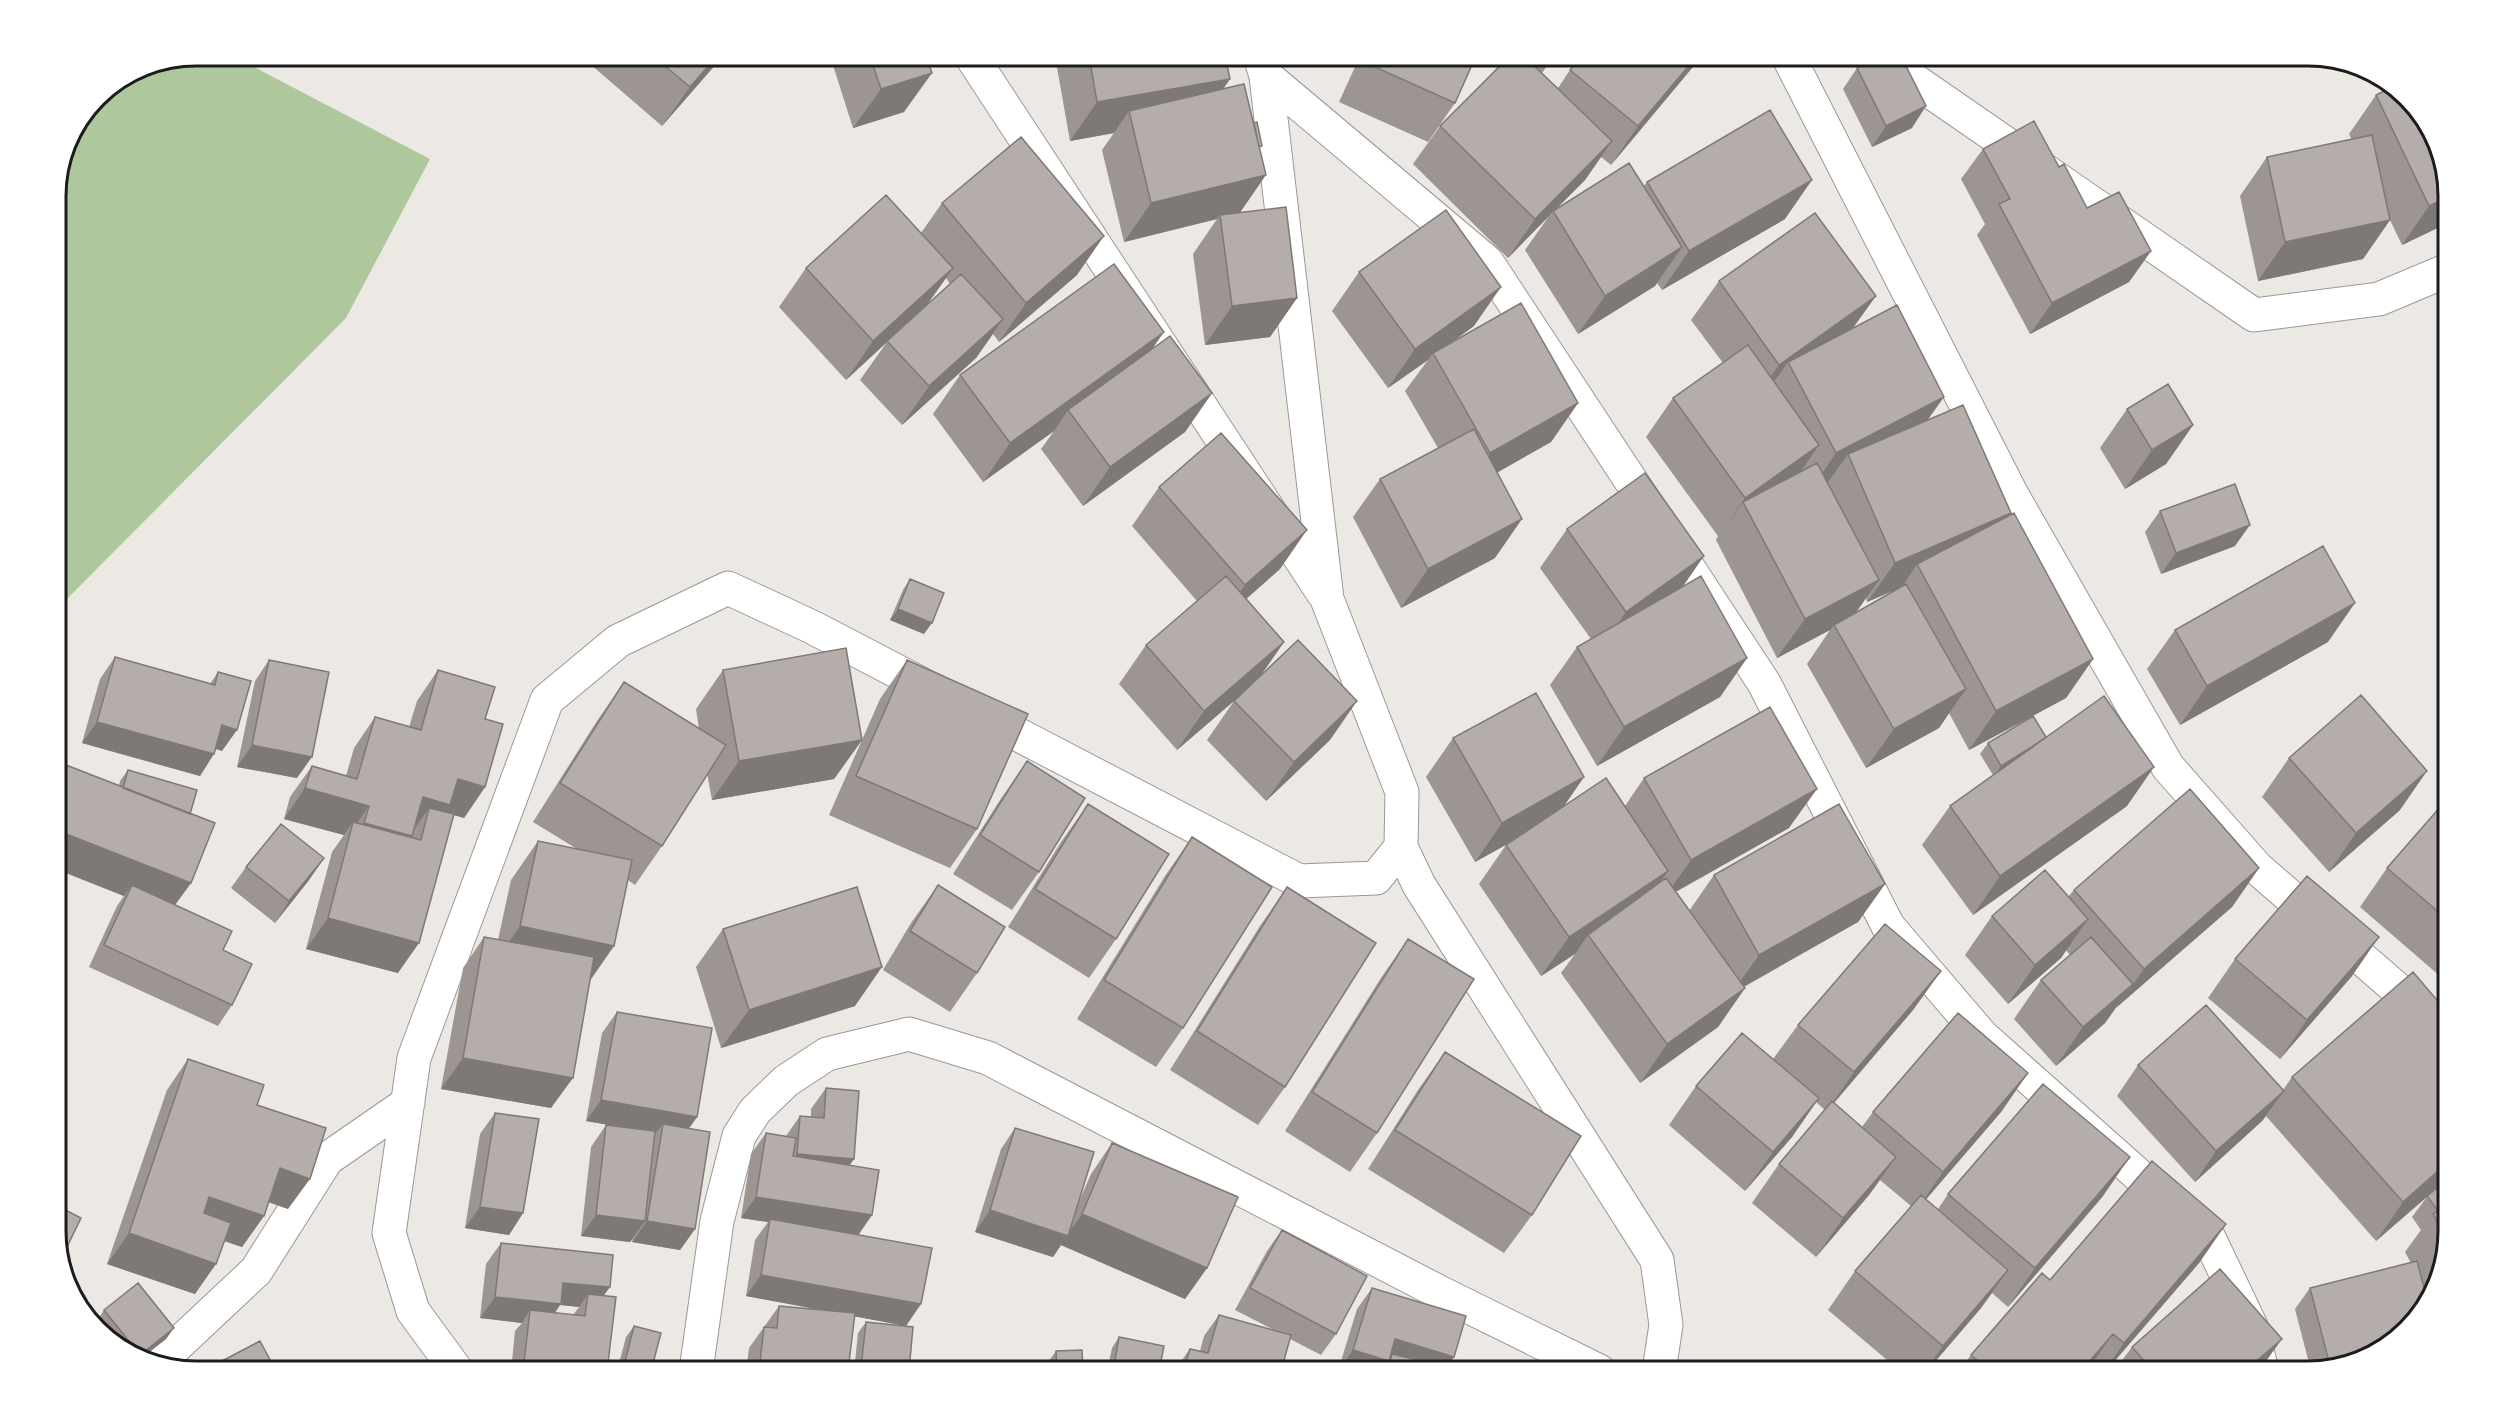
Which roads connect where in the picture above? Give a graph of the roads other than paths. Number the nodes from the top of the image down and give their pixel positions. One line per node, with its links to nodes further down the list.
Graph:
1 (977, 66): 6 (street)
2 (1263, 66): 6 (street); 17 (street)
3 (1793, 66): 10 (street)
4 (1893, 66): 5 (street)
5 (2438, 274)
6 (1327, 599): 7 (street)
7 (1401, 847): 8 (street); 9 (street)
8 (1376, 878): 9 (street); 11 (street)
9 (1419, 885): 16 (street)
10 (2438, 1024)
11 (408, 1103): 12 (street); 13 (street)
12 (164, 1357)
13 (450, 1361)
14 (697, 1361): 15 (street)
15 (1579, 1361)
16 (1661, 1361)
17 (2260, 1361)

